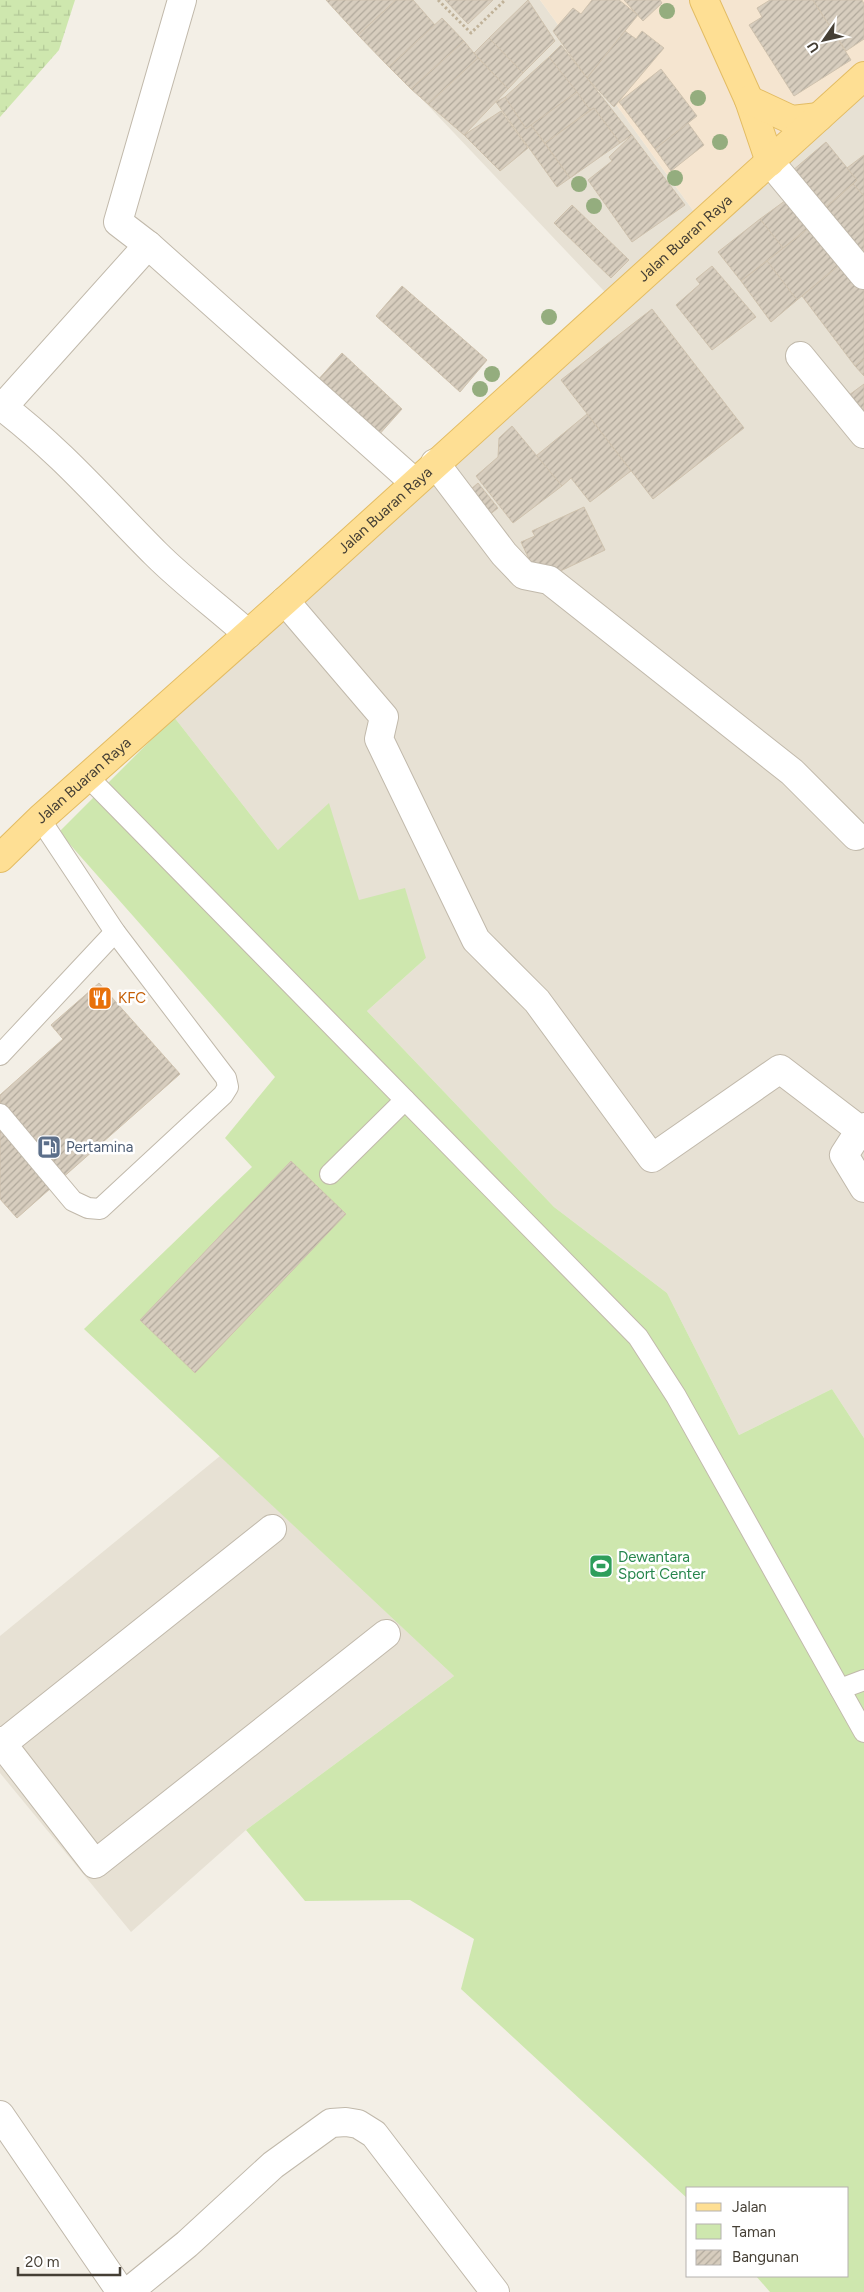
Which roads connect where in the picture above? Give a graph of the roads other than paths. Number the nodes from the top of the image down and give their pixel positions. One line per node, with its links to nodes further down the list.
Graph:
1 (182, 0): 7 (street)
2 (704, 0): 4 (main road)
3 (864, 76): 5 (main road, Jalan Buaran Raya)
4 (749, 100): 5 (main road); 6 (main road)
5 (819, 117): 6 (main road, Jalan Buaran Raya)
6 (770, 162): 8 (street); 12 (main road, Jalan Buaran Raya)
7 (148, 245): 10 (street); 13 (street)
8 (864, 275)
9 (800, 356): 11 (street)
10 (2, 406): 15 (street)
11 (864, 434)
12 (435, 463): 13 (main road, Jalan Buaran Raya); 18 (street)
13 (414, 482): 14 (main road, Jalan Buaran Raya)
14 (286, 601): 15 (main road, Jalan Buaran Raya); 24 (street)
15 (248, 634): 16 (main road, Jalan Buaran Raya)
16 (88, 777): 17 (main road, Jalan Buaran Raya); 22 (lane)
17 (40, 819): 19 (main road, Jalan Buaran Raya); 20 (lane)
18 (856, 836)
19 (0, 858)
20 (115, 932): 21 (lane); 23 (lane)
21 (0, 1055)
22 (405, 1100): 25 (lane); 30 (lane)
23 (0, 1114)
24 (862, 1129): 26 (street)
25 (330, 1174)
26 (864, 1188)
27 (272, 1529): 32 (street)
28 (386, 1634): 32 (street)
29 (864, 1680): 30 (lane)
30 (840, 1688): 31 (lane)
31 (864, 1732)
32 (1, 1743)
33 (0, 2115): 34 (street)
34 (121, 2292)
35 (128, 2292): 36 (street)
36 (495, 2292)

